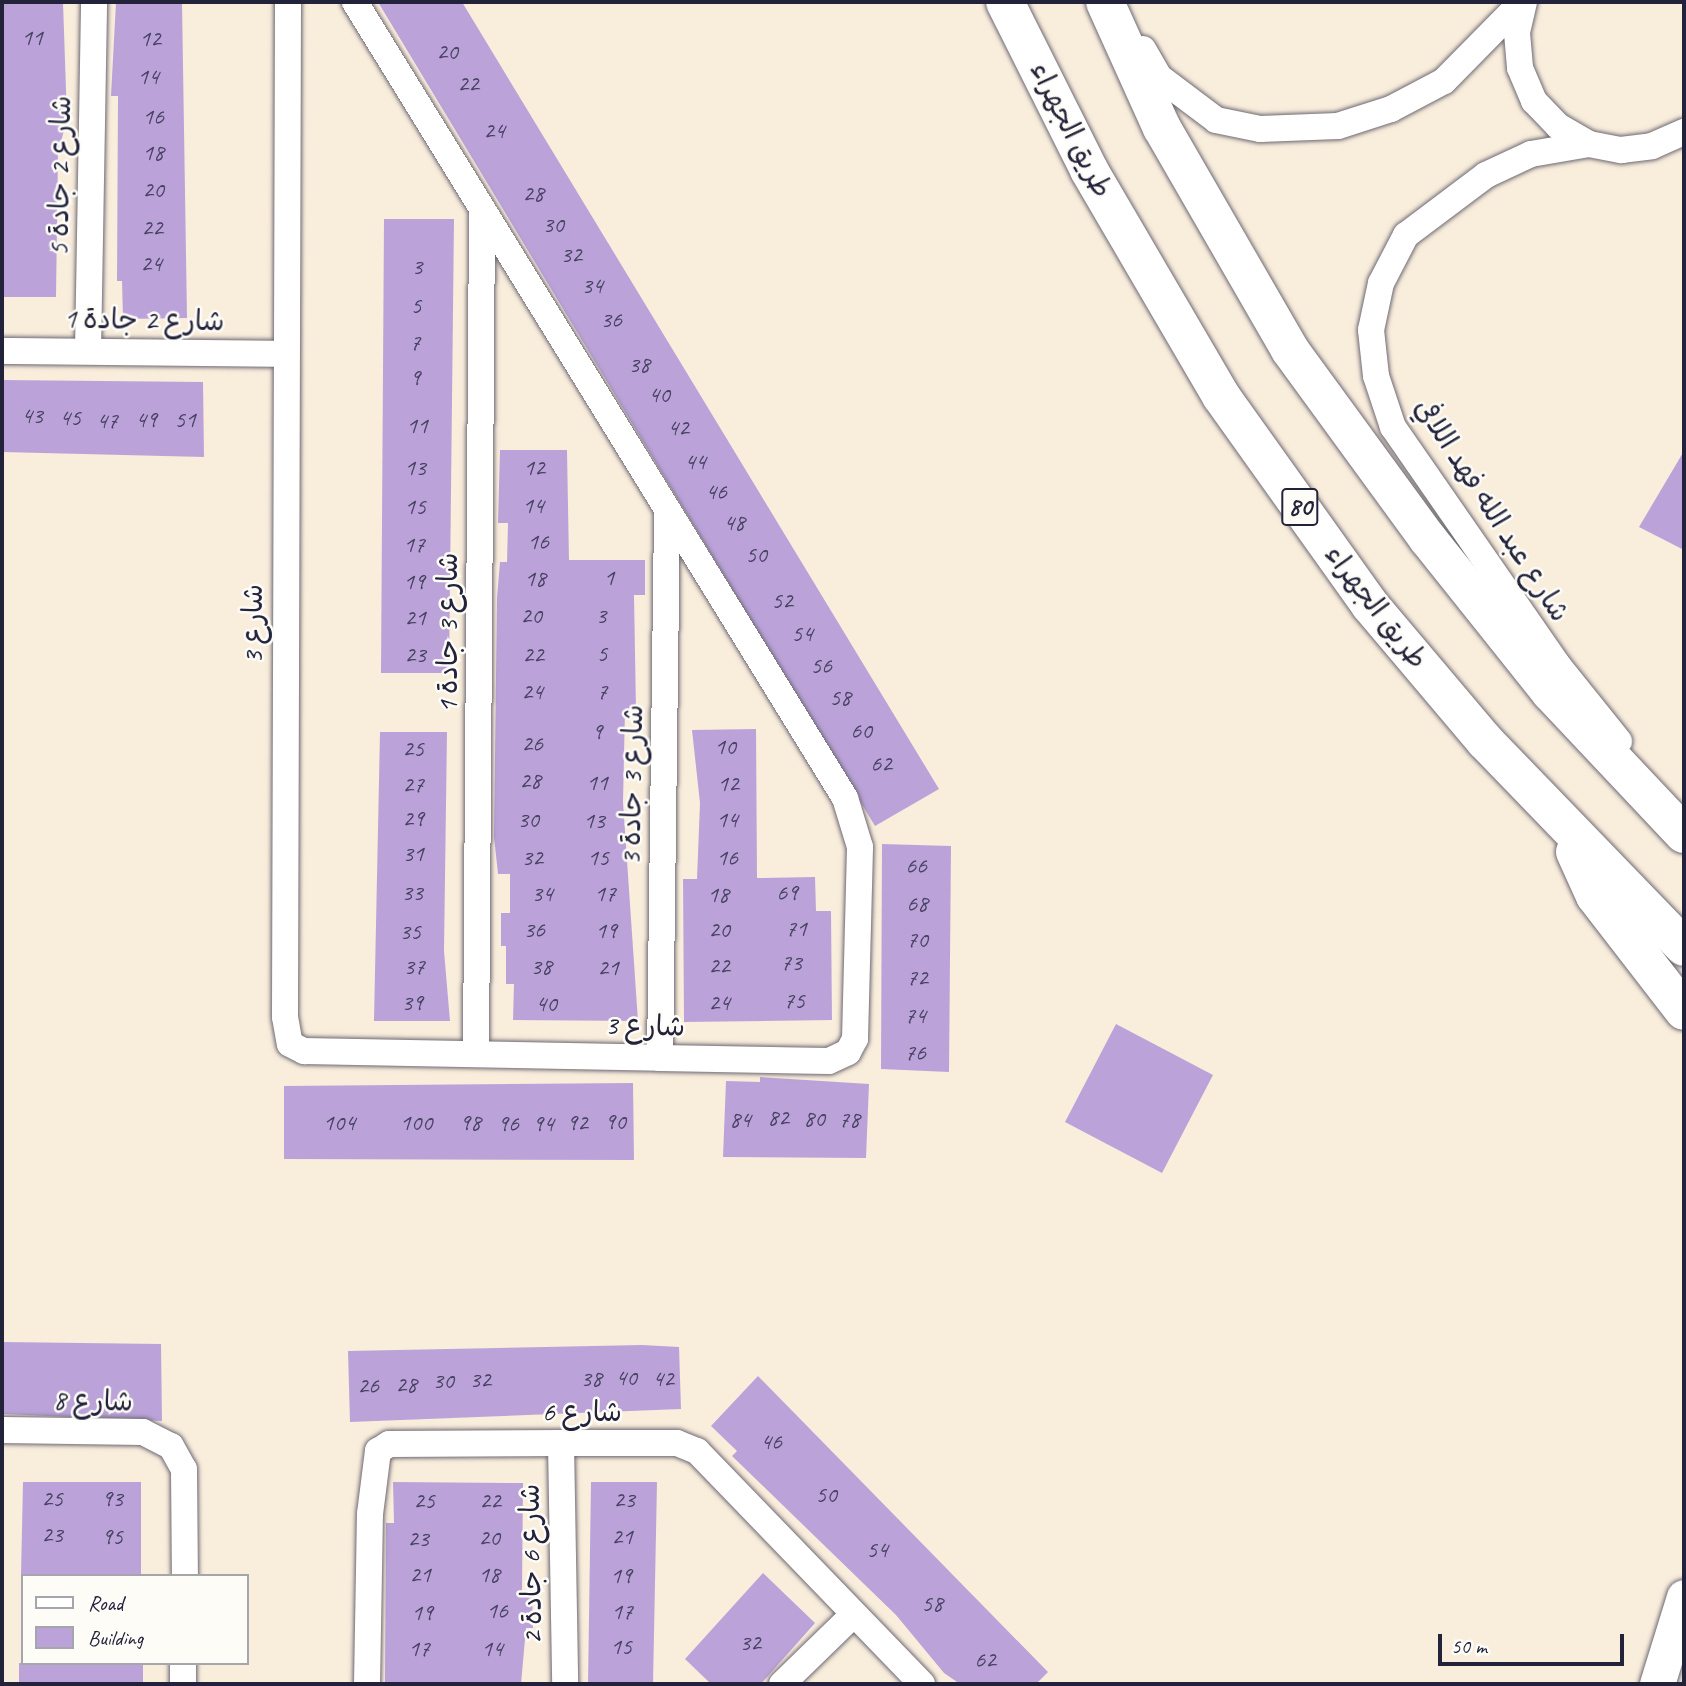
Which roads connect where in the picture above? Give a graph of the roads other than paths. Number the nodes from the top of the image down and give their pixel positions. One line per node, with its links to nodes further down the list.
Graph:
1 (94, 2): 14 (street, شارع 2 جادة 5)
2 (288, 2): 15 (street, شارع 3)
3 (355, 2): 12 (street, شارع 3)
4 (1005, 2): 17 (highway, طريق الجهراء / 80)
5 (1105, 2): 19 (highway)
6 (1117, 2): 7 (street)
7 (1523, 2): 9 (street)
8 (1684, 132): 10 (street)
9 (1589, 144): 10 (street, شارع عبد الله فهد اللافي); 18 (street, شارع عبد الله فهد اللافي)
10 (1652, 146): 11 (street, شارع عبد الله فهد اللافي)
11 (1684, 152)
12 (482, 213): 16 (street, شارع 3); 22 (street, شارع 3 جادة 1)
13 (2, 351): 14 (street, شارع 2 جادة 1)
14 (88, 351): 15 (street, شارع 2 جادة 1)
15 (285, 354): 22 (street, شارع 3)
16 (667, 513): 23 (street, شارع 3 جادة 3); 23 (street, شارع 3)
17 (1561, 821): 20 (highway, طريق الجهراء / 80); 21 (highway)
18 (1684, 821)
19 (1684, 834)
20 (1684, 947)
21 (1684, 1012)
22 (477, 1054): 23 (street, شارع 3)
23 (660, 1058)
24 (2, 1430): 26 (street, شارع 8)
25 (561, 1443): 28 (street, شارع 6); 31 (street, شارع 6); 32 (street, شارع 6 جادة 2)
26 (185, 1574)
27 (1684, 1597): 35 (main road)
28 (854, 1614): 33 (street); 34 (street, شارع 6)
29 (183, 1665): 30 (street)
30 (183, 1684)
31 (368, 1684)
32 (565, 1684)
33 (782, 1684)
34 (922, 1684)
35 (1657, 1684)

